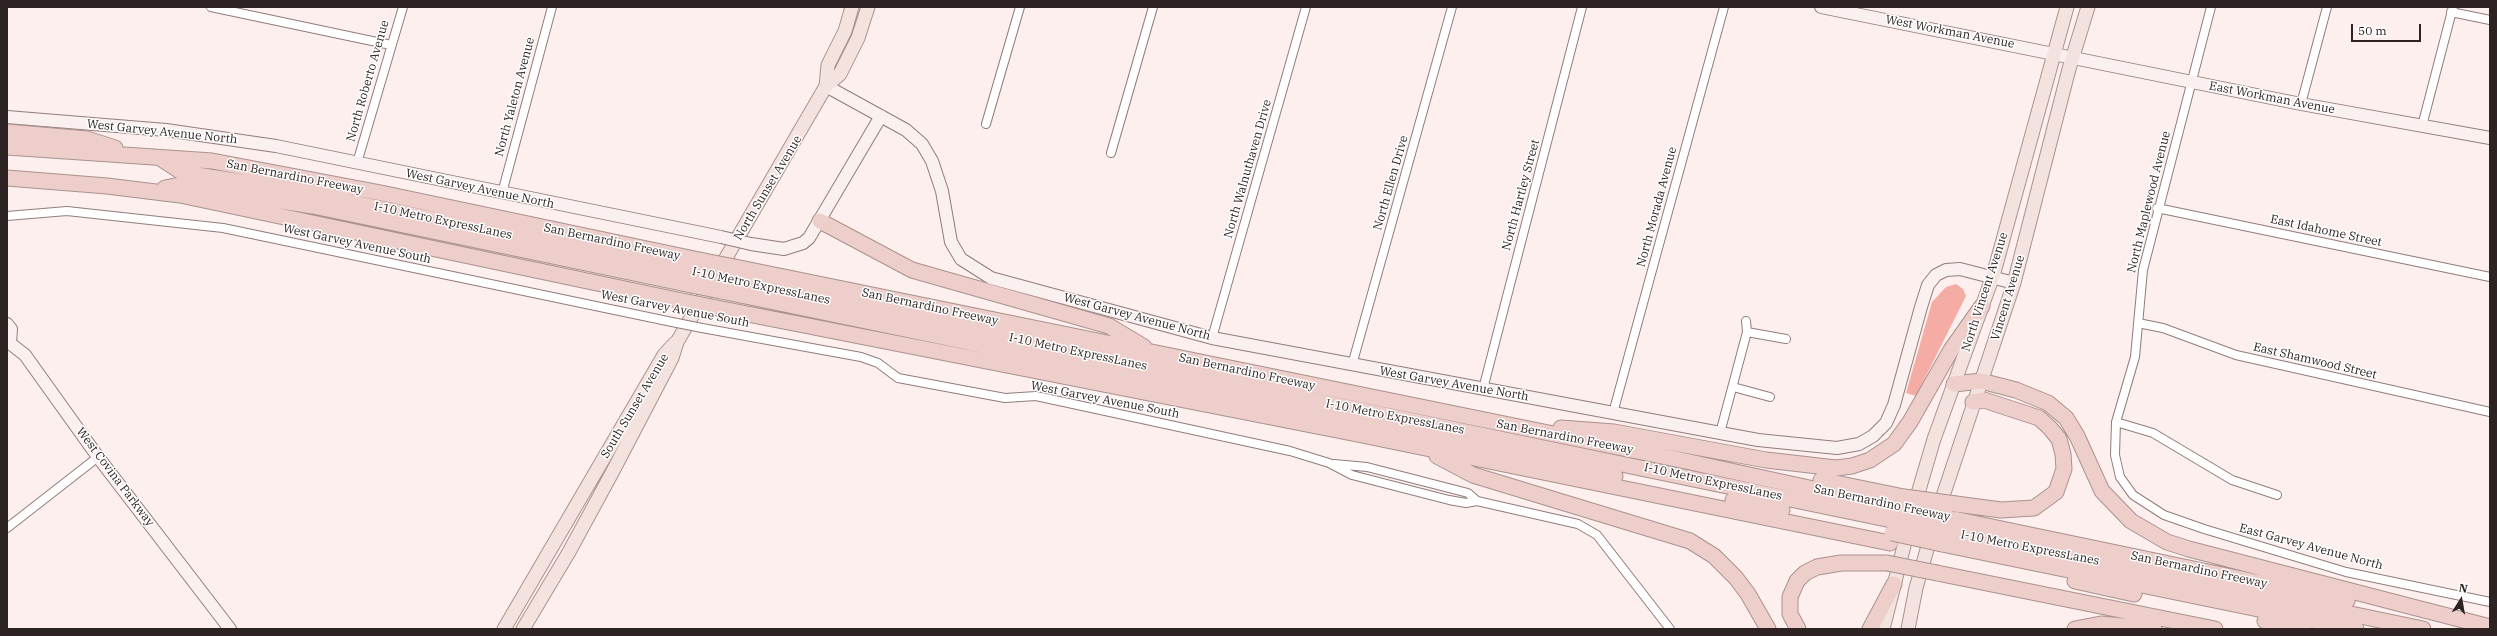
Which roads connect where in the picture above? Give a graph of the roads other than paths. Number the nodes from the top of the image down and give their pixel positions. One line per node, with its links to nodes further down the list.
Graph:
1 (211, 7): 19 (street)
2 (403, 7): 19 (street, North Roberto Avenue)
3 (552, 7): 39 (street, North Yaleton Avenue)
4 (852, 7): 23 (main road, North Sunset Avenue)
5 (868, 7): 23 (main road, North Sunset Avenue)
6 (1020, 7): 27 (street)
7 (1153, 7): 32 (street)
8 (1306, 7): 53 (street, North Walnuthaven Drive)
9 (1452, 7): 58 (street, North Ellen Drive)
10 (1582, 7): 62 (street, North Hartley Street)
11 (1724, 7): 66 (street, North Morada Avenue)
12 (1821, 7): 20 (street, West Workman Avenue)
13 (2067, 7): 20 (main road, North Vincent Avenue)
14 (2088, 7): 21 (main road)
15 (2211, 7): 22 (street, North Maplewood Avenue)
16 (2326, 7): 24 (street)
17 (2452, 9): 18 (street); 28 (street)
18 (2490, 20)
19 (391, 45): 34 (street, North Roberto Avenue)
20 (2055, 53): 21 (street, East Workman Avenue); 44 (main road, North Vincent Avenue)
21 (2073, 56): 22 (street, East Workman Avenue); 47 (main road, Vincent Avenue)
22 (2191, 82): 24 (street, East Workman Avenue); 40 (street, North Maplewood Avenue)
23 (826, 86): 25 (street, West Garvey Avenue North); 46 (main road, North Sunset Avenue)
24 (2301, 104): 28 (street, East Workman Avenue)
25 (881, 116): 42 (street, West Garvey Avenue North); 53 (street, West Garvey Avenue North)
26 (7, 117): 34 (street, West Garvey Avenue North)
27 (986, 124)
28 (2422, 126): 30 (street, East Workman Avenue)
29 (7, 132): 33 (highway)
30 (2490, 138)
31 (7, 147): 33 (highway, San Bernardino Freeway)
32 (1111, 153)
33 (135, 155): 43 (highway, San Bernardino Freeway)
34 (357, 163): 39 (street, West Garvey Avenue North)
35 (7, 178): 36 (highway, San Bernardino Freeway)
36 (107, 186): 37 (highway); 38 (highway, San Bernardino Freeway)
37 (7, 188)
38 (149, 191): 43 (highway, I-10 Metro ExpressLanes); 70 (highway, San Bernardino Freeway, bridge)
39 (502, 194): 42 (street, West Garvey Avenue North, bridge)
40 (2157, 208): 45 (street, East Idahome Street); 50 (street, North Maplewood Avenue)
41 (7, 216): 72 (street, West Garvey Avenue South, bridge)
42 (820, 221): 57 (highway)
43 (698, 273): 46 (highway, San Bernardino Freeway, bridge); 46 (highway, I-10 Metro ExpressLanes, bridge)
44 (1993, 276): 47 (street, West Garvey Avenue North); 48 (main road, North Vincent Avenue); 69 (street, West Garvey Avenue North)
45 (2490, 277)
46 (724, 282): 56 (main road, North Sunset Avenue); 57 (highway, San Bernardino Freeway); 76 (highway, I-10 Metro ExpressLanes)
47 (2014, 282): 59 (main road, Vincent Avenue)
48 (1982, 306): 60 (main road, North Vincent Avenue); 67 (highway)
49 (1746, 321): 52 (street)
50 (2138, 323): 65 (street, East Shamwood Street); 68 (street, North Maplewood Avenue)
51 (7, 324): 55 (street, West Covina Parkway)
52 (1747, 332): 54 (street); 61 (street)
53 (1212, 338): 58 (street, West Garvey Avenue North)
54 (1786, 339)
55 (9, 342): 71 (street, West Covina Parkway)
56 (677, 342): 83 (main road, South Sunset Avenue); 84 (main road, South Sunset Avenue)
57 (1155, 354): 67 (highway, San Bernardino Freeway)
58 (1352, 365): 62 (street, West Garvey Avenue North)
59 (1981, 381): 60 (highway); 64 (main road, Vincent Avenue); 81 (highway)
60 (1954, 384): 76 (main road, North Vincent Avenue)
61 (1733, 387): 63 (street); 69 (street)
62 (1483, 389): 66 (street, West Garvey Avenue North)
63 (1770, 397)
64 (1973, 402): 76 (highway, bridge); 78 (main road, Vincent Avenue)
65 (2490, 412)
66 (1614, 413): 69 (street, West Garvey Avenue North)
67 (1490, 422): 76 (highway, San Bernardino Freeway)
68 (2116, 422): 73 (street, North Maplewood Avenue); 74 (street)
69 (1720, 432)
70 (1422, 448): 76 (highway, San Bernardino Freeway); 86 (highway)
71 (98, 457): 77 (street); 82 (street, West Covina Parkway)
72 (1329, 463): 75 (street, West Garvey Avenue South); 75 (street, West Garvey Avenue South)
73 (2133, 495): 80 (street, East Garvey Avenue North)
74 (2277, 495)
75 (1477, 501): 85 (street, West Garvey Avenue South)
76 (1898, 522): 78 (highway, San Bernardino Freeway); 78 (highway, San Bernardino Freeway, bridge); 79 (main road, North Vincent Avenue)
77 (7, 528)
78 (1941, 536): 90 (main road, Vincent Avenue); 94 (highway, San Bernardino Freeway); 95 (highway, I-10 Metro ExpressLanes); 96 (highway, I-10 Metro ExpressLanes); 97 (highway, San Bernardino Freeway)
79 (1894, 584): 88 (highway); 89 (main road, North Vincent Avenue)
80 (2490, 602)
81 (2490, 627)
82 (230, 629)
83 (504, 629)
84 (523, 629)
85 (1670, 629)
86 (1768, 629)
87 (1798, 629): 93 (highway, bridge)
88 (1870, 629)
89 (1883, 629)
90 (1908, 629)
91 (2075, 629): 92 (highway)
92 (2154, 629)
93 (2215, 629)
94 (2304, 629)
95 (2356, 629)
96 (2423, 629)
97 (2483, 629)

